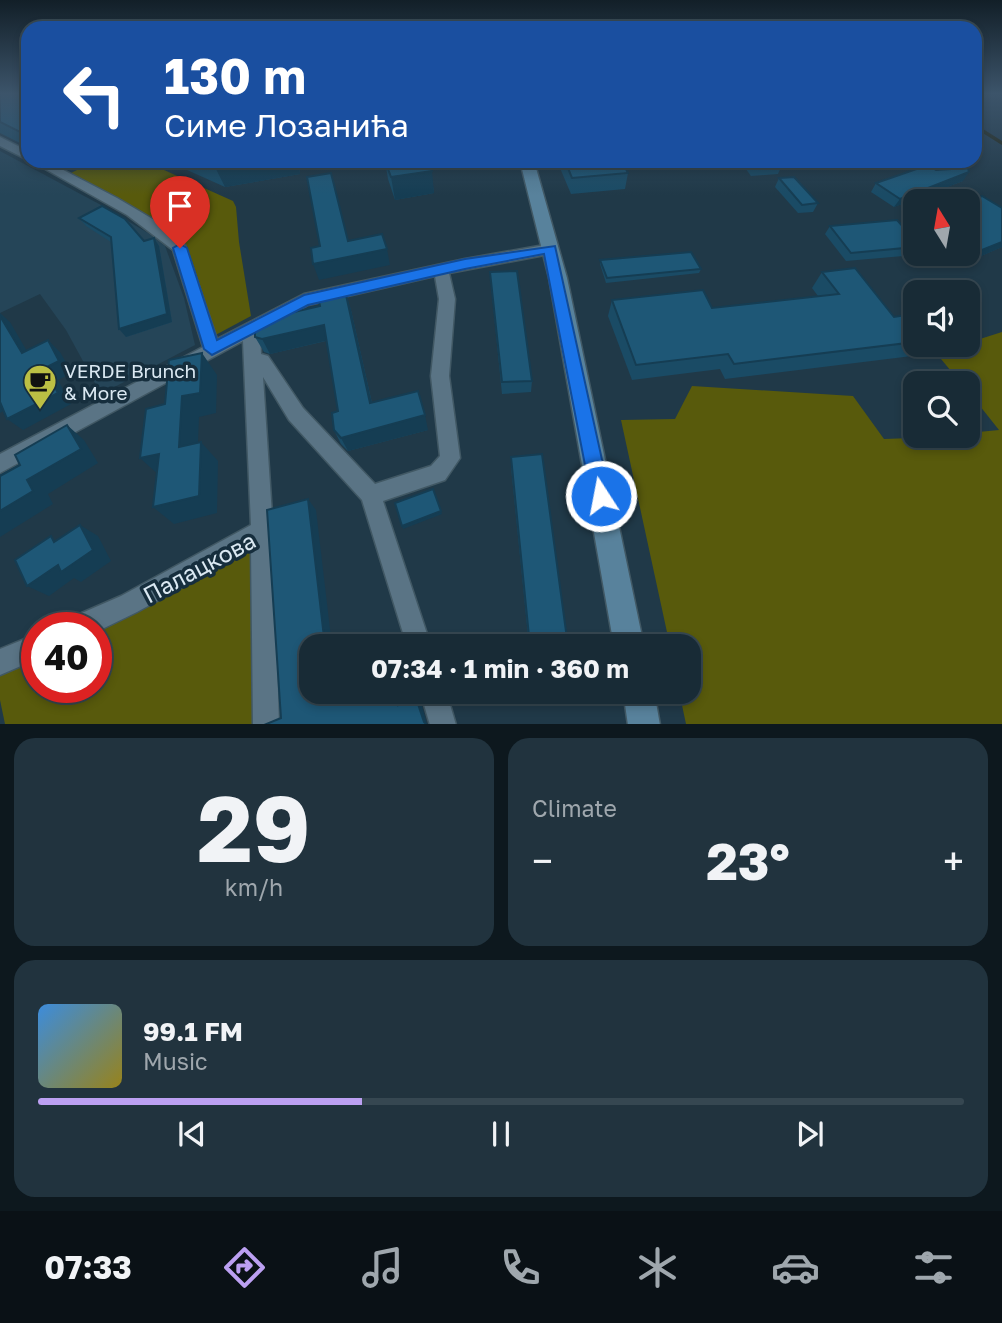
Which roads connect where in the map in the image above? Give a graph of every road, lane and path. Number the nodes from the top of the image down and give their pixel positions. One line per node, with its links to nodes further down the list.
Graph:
1 (0, 141): 2 (street)
2 (21, 152)
3 (49, 168): 8 (street)
4 (529, 168): 5 (street)
5 (550, 249): 6 (street); 15 (street)
6 (441, 269): 7 (street); 11 (street)
7 (251, 328): 8 (street); 9 (street)
8 (212, 349): 10 (street)
9 (252, 360): 11 (street); 12 (street)
10 (0, 464)
11 (371, 495): 14 (street)
12 (262, 531): 13 (street, Палацкова); 20 (street, Палацкова)
13 (112, 612)
14 (415, 634)
15 (627, 634)
16 (21, 653): 17 (street)
17 (0, 662)
18 (437, 704): 21 (street)
19 (640, 704): 22 (street)
20 (266, 724)
21 (443, 724)
22 (644, 724)

